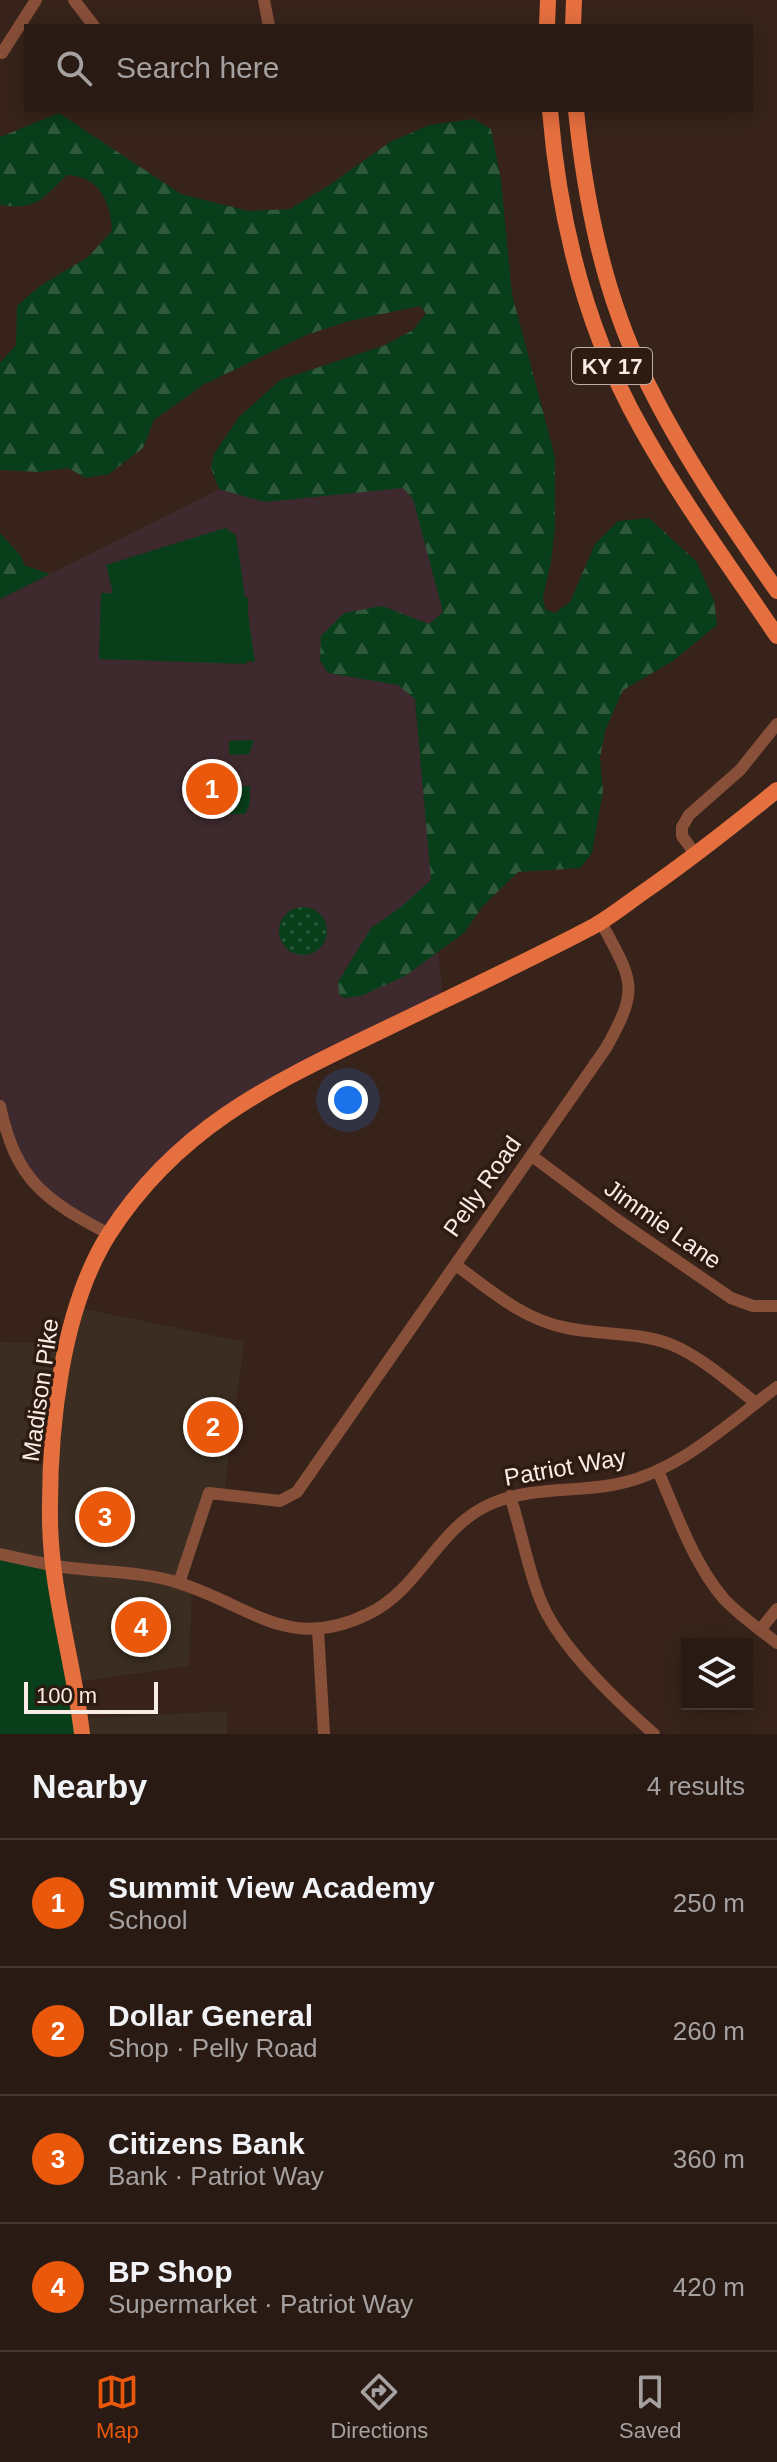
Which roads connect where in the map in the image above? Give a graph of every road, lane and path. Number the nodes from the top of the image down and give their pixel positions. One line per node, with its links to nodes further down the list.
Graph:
1 (36, 0): 10 (street)
2 (74, 0): 6 (street)
3 (264, 0): 7 (street)
4 (548, 0): 8 (main road)
5 (574, 0): 9 (main road)
6 (92, 24)
7 (269, 24)
8 (547, 24)
9 (573, 24)
10 (2, 53)
11 (550, 112): 14 (main road, KY 17)
12 (576, 112): 13 (main road, KY 17)
13 (777, 591)
14 (777, 636)
15 (777, 724): 17 (street)
16 (777, 790): 17 (main road)
17 (696, 855): 18 (main road)
18 (601, 922): 20 (street, Pelly Road); 21 (main road, Madison Pike)
19 (0, 1106): 21 (street)
20 (532, 1156): 22 (street, Pelly Road); 23 (street, Jimmie Lane)
21 (109, 1234): 29 (main road, Madison Pike)
22 (456, 1265): 25 (street); 30 (street, Pelly Road)
23 (777, 1306)
24 (777, 1387): 25 (street, Patriot Way)
25 (756, 1403): 26 (street, Patriot Way)
26 (658, 1471): 27 (street, Patriot Way); 33 (street)
27 (510, 1496): 32 (street, Patriot Way); 37 (street)
28 (0, 1554): 29 (street, Patriot Way)
29 (55, 1565): 30 (street, Patriot Way); 35 (main road, Madison Pike)
30 (179, 1583): 32 (street, Patriot Way)
31 (777, 1609): 33 (street)
32 (318, 1629): 36 (street)
33 (760, 1630): 34 (street)
34 (777, 1643)
35 (82, 1734)
36 (324, 1734)
37 (654, 1734)

